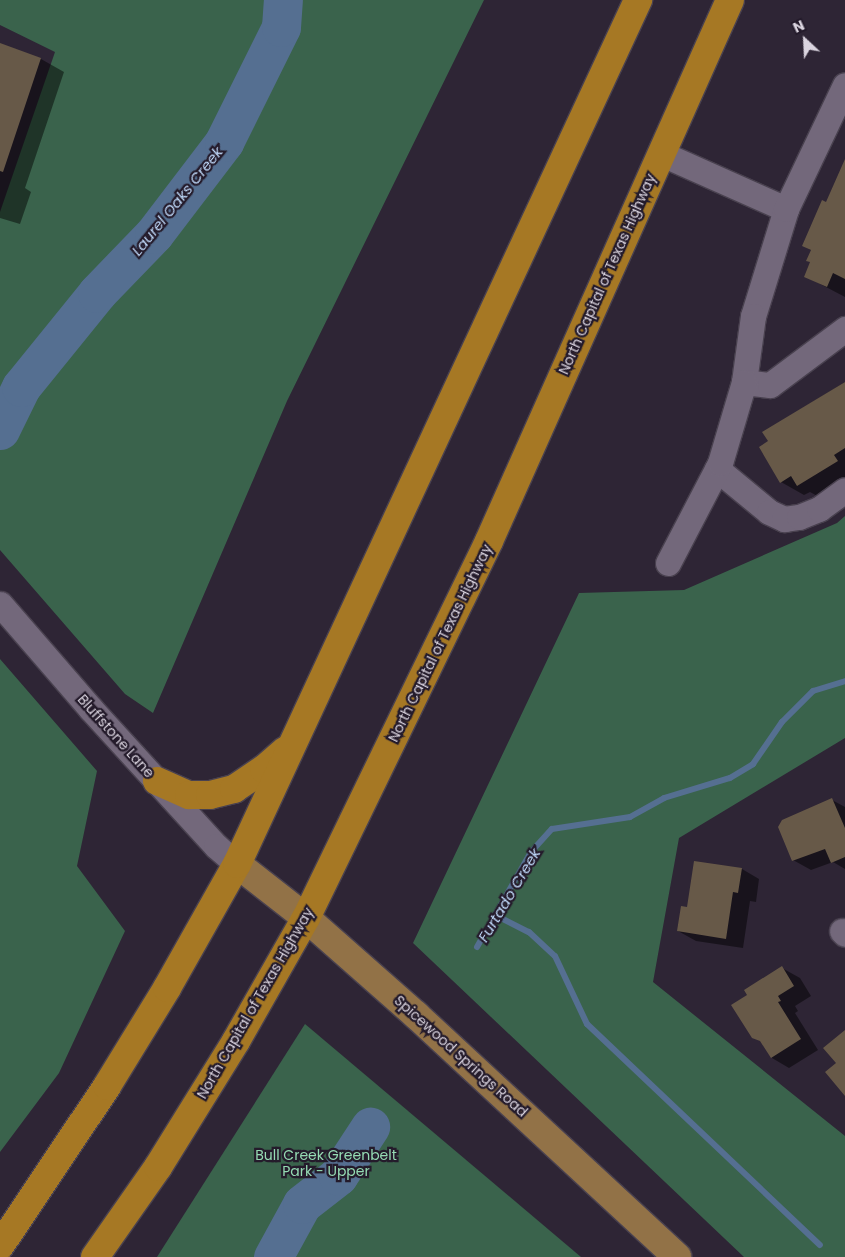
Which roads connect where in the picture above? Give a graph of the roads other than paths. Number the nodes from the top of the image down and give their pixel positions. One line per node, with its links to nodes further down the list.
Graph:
1 (638, 0): 12 (highway)
2 (730, 0): 4 (highway, North Capital of Texas Highway)
3 (845, 85): 5 (street)
4 (660, 153): 5 (street); 15 (highway, North Capital of Texas Highway)
5 (786, 209): 7 (street)
6 (845, 328): 7 (street)
7 (744, 382): 8 (street)
8 (717, 469): 9 (street); 10 (street)
9 (845, 490)
10 (668, 563)
11 (0, 604): 13 (street, Bluffstone Lane)
12 (293, 743): 13 (highway); 14 (highway)
13 (157, 781): 14 (street, Bluffstone Lane)
14 (237, 864): 15 (main road, Spicewood Springs Road); 16 (highway)
15 (306, 918): 17 (highway, North Capital of Texas Highway); 18 (main road, Spicewood Springs Road)
16 (0, 1246)
17 (95, 1257)
18 (677, 1257)

